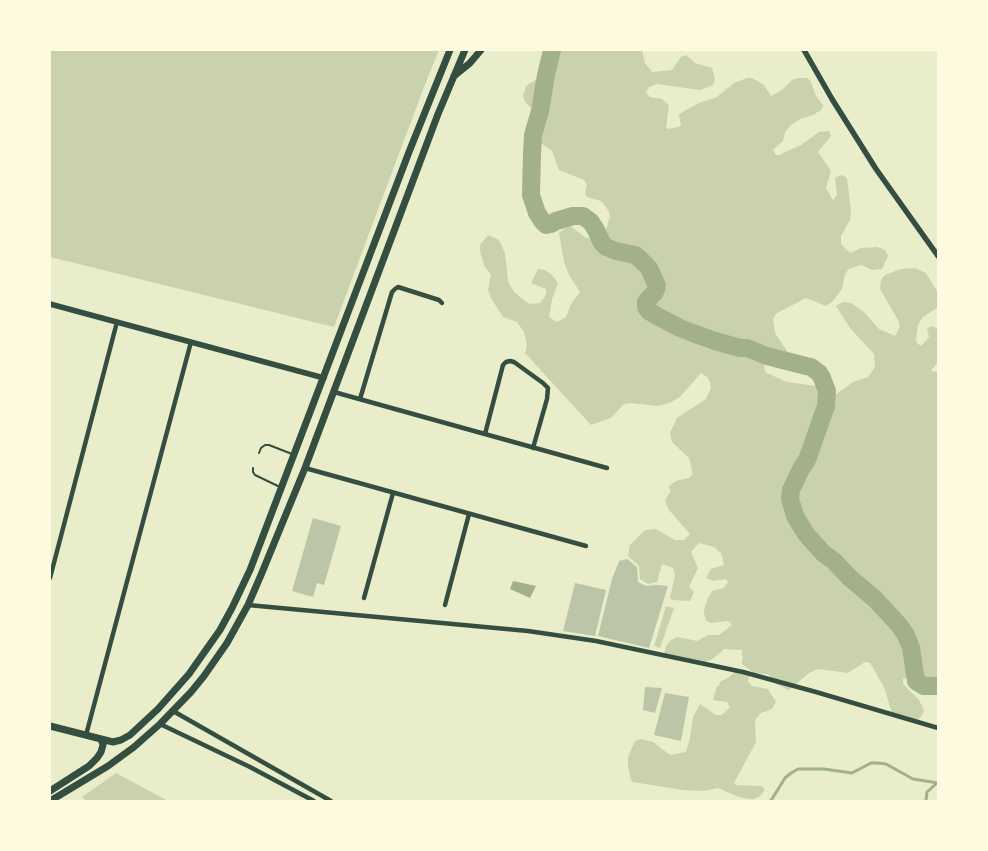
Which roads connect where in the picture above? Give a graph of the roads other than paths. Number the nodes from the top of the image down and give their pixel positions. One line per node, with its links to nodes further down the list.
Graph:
1 (450, 50): 11 (main road)
2 (465, 50): 5 (main road)
3 (481, 50): 5 (main road)
4 (804, 50): 6 (street)
5 (454, 76): 12 (main road)
6 (938, 256)
7 (442, 303): 13 (street)
8 (50, 304): 9 (street)
9 (117, 322): 10 (street); 25 (street)
10 (191, 342): 11 (street); 33 (street)
11 (324, 378): 17 (main road)
12 (334, 392): 13 (street); 19 (main road)
13 (360, 399): 14 (street)
14 (485, 434): 15 (street); 15 (street)
15 (533, 448): 20 (street)
16 (259, 453): 17 (lane)
17 (294, 455): 21 (main road)
18 (253, 468): 21 (lane)
19 (305, 468): 22 (street); 27 (main road)
20 (607, 468)
21 (282, 488): 34 (main road)
22 (393, 493): 23 (street); 26 (street)
23 (468, 514): 24 (street); 28 (street)
24 (586, 546)
25 (50, 578)
26 (364, 598)
27 (248, 605): 29 (main road); 32 (street)
28 (445, 605)
29 (173, 711): 30 (main road); 35 (street)
30 (160, 724): 36 (street); 40 (main road)
31 (50, 726): 33 (main road)
32 (938, 728)
33 (86, 735): 34 (main road)
34 (101, 739): 39 (main road)
35 (255, 759): 36 (street); 37 (street)
36 (250, 767): 38 (street)
37 (274, 769): 38 (street); 42 (street)
38 (269, 777): 41 (street)
39 (50, 790)
40 (50, 801)
41 (314, 801)
42 (331, 801)

